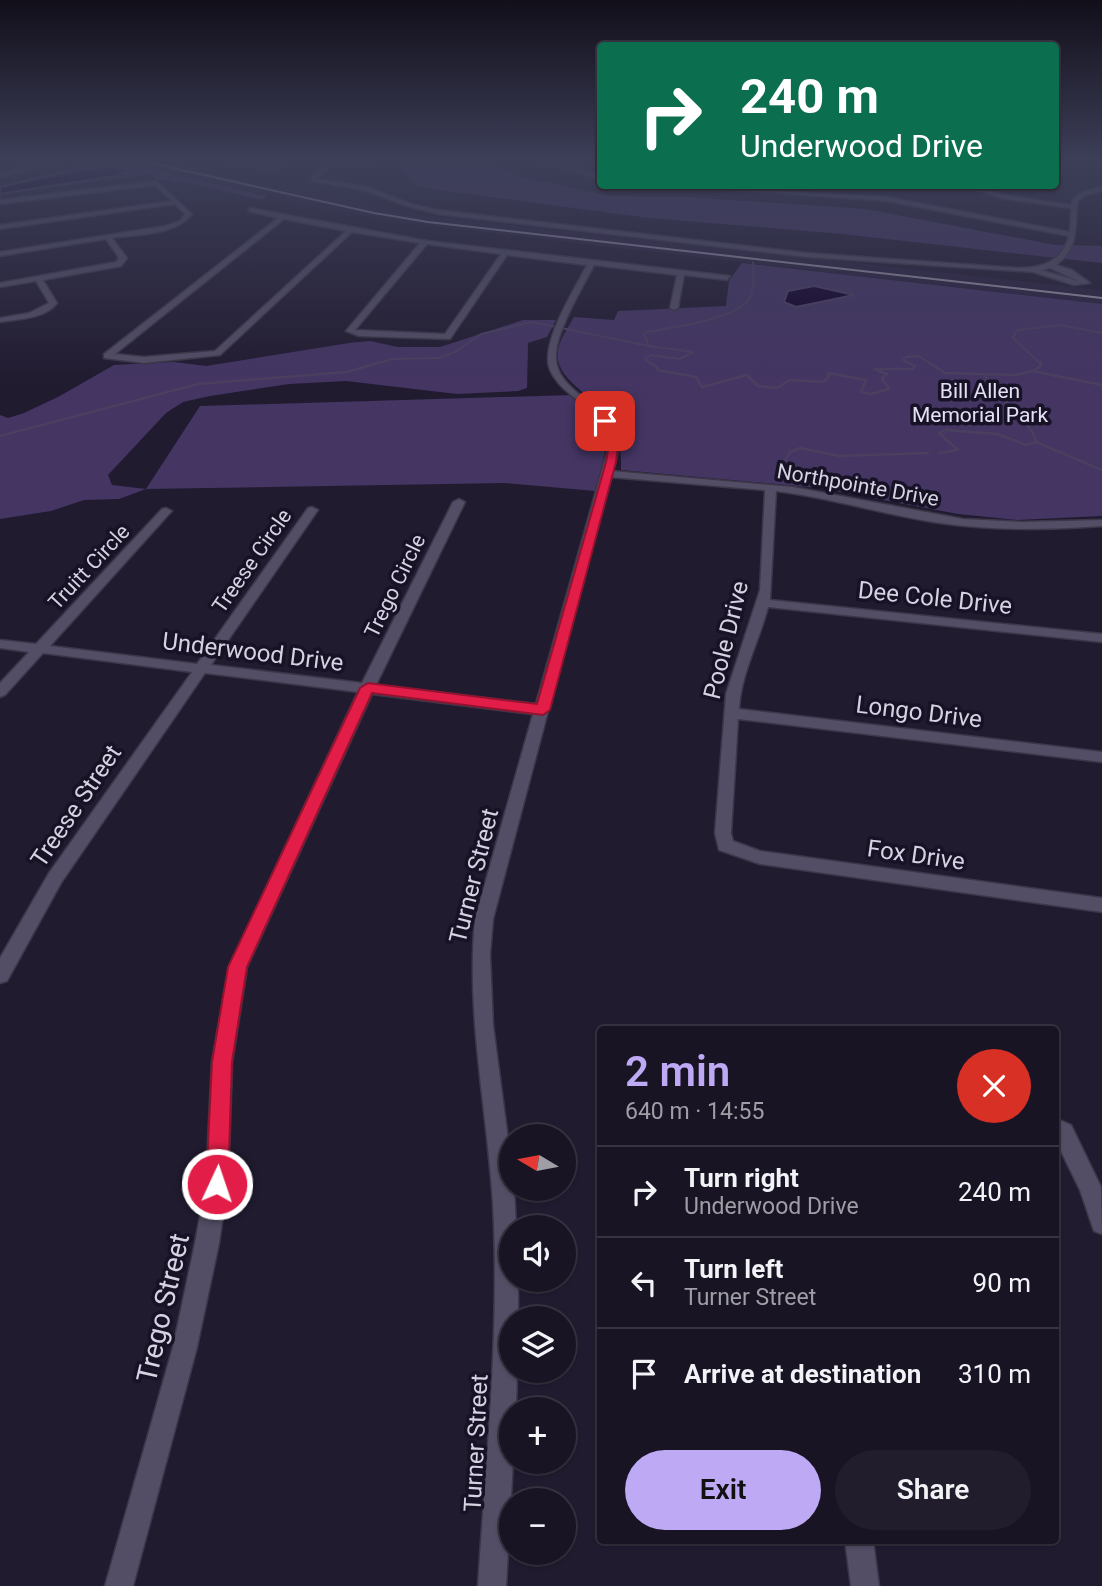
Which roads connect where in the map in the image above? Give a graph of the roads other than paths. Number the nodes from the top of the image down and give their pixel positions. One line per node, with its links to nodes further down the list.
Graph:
1 (131, 234): 8 (street)
2 (261, 234): 3 (street)
3 (347, 234)
4 (371, 234): 9 (street)
5 (626, 234): 14 (street)
6 (1068, 234): 7 (street)
7 (1073, 235): 13 (street)
8 (108, 238): 11 (street); 16 (street)
9 (425, 242): 10 (street); 10 (street)
10 (505, 253): 12 (street)
11 (0, 254)
12 (592, 262): 15 (street); 21 (street, Turner Street)
13 (1052, 266): 14 (street); 14 (street)
14 (1036, 271)
15 (681, 273): 17 (street); 19 (street)
16 (38, 278): 18 (street); 20 (street)
17 (727, 278)
18 (0, 285)
19 (674, 308)
20 (0, 320)
21 (607, 474): 22 (street, Northpointe Drive); 34 (street, Turner Street)
22 (771, 488): 26 (street, Northpointe Drive); 27 (street, Poole Drive)
23 (458, 502): 32 (street, Trego Circle)
24 (312, 510): 31 (street, Treese Circle)
25 (166, 511): 30 (street, Truitt Circle)
26 (1102, 523)
27 (764, 603): 28 (street, Dee Cole Drive); 35 (street, Poole Drive)
28 (1102, 638)
29 (0, 644): 30 (street, Underwood Drive)
30 (39, 649): 31 (street, Underwood Drive); 33 (street, Truitt Circle)
31 (199, 668): 32 (street, Underwood Drive); 39 (street, Treese Street)
32 (368, 688): 34 (street, Underwood Drive); 43 (street, Trego Street)
33 (0, 692)
34 (543, 710): 44 (street, Turner Street)
35 (731, 713): 36 (street, Longo Drive); 37 (street, Poole Drive)
36 (1102, 757)
37 (725, 845): 38 (street, Fox Drive)
38 (1102, 905)
39 (0, 975)
40 (1059, 1130): 41 (street)
41 (1102, 1223)
42 (860, 1544): 45 (street)
43 (119, 1586)
44 (492, 1586)
45 (865, 1586)

